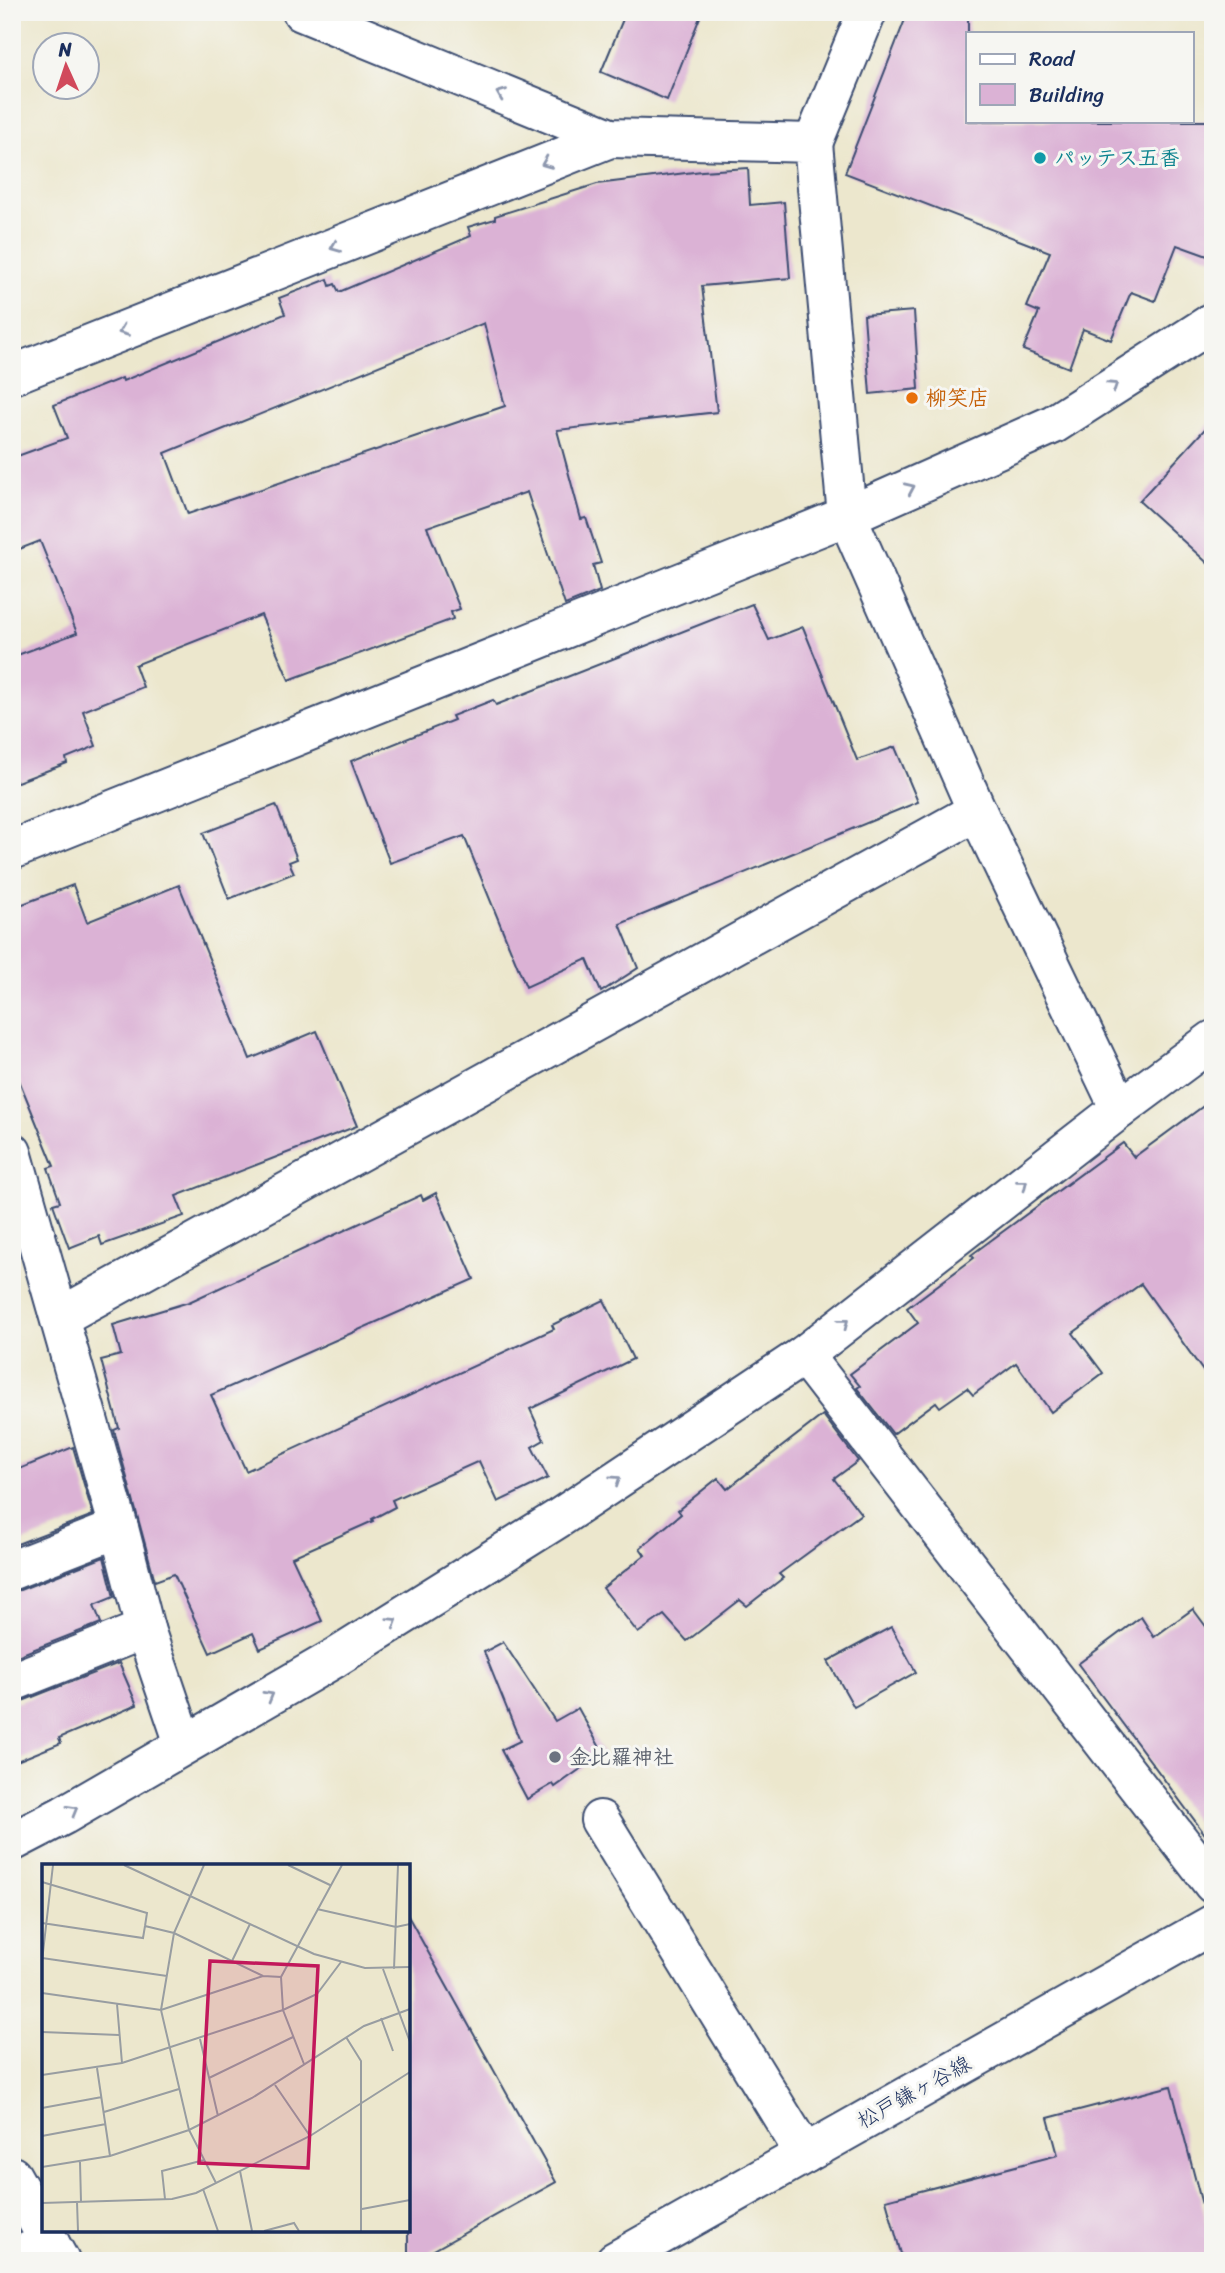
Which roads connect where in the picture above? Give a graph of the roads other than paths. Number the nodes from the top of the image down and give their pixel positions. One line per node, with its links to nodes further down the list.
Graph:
1 (302, 12): 3 (street, one-way to 1)
2 (867, 12): 4 (street)
3 (610, 138): 4 (street); 6 (street, one-way to 6)
4 (813, 143): 7 (street)
5 (1213, 322): 7 (street, one-way to 5)
6 (12, 375)
7 (847, 516): 8 (street); 9 (street)
8 (977, 811): 11 (street); 13 (street)
9 (12, 850)
10 (1213, 1040): 11 (street)
11 (1120, 1108): 14 (street, one-way to 11)
12 (12, 1152): 13 (street)
13 (60, 1317): 15 (street)
14 (804, 1355): 19 (street, one-way to 14); 22 (street)
15 (119, 1528): 16 (street); 17 (street)
16 (12, 1570)
17 (145, 1629): 18 (street); 19 (street)
18 (12, 1682)
19 (184, 1744): 21 (street, one-way to 19)
20 (600, 1820): 24 (street)
21 (12, 1842)
22 (1213, 1884)
23 (1213, 1924): 24 (street, 松戸鎌ヶ谷線)
24 (805, 2154): 30 (street, 松戸鎌ヶ谷線)
25 (12, 2176): 26 (street)
26 (42, 2229)
27 (43, 2231): 28 (street)
28 (55, 2252): 29 (street)
29 (12, 2258)
30 (615, 2261)

